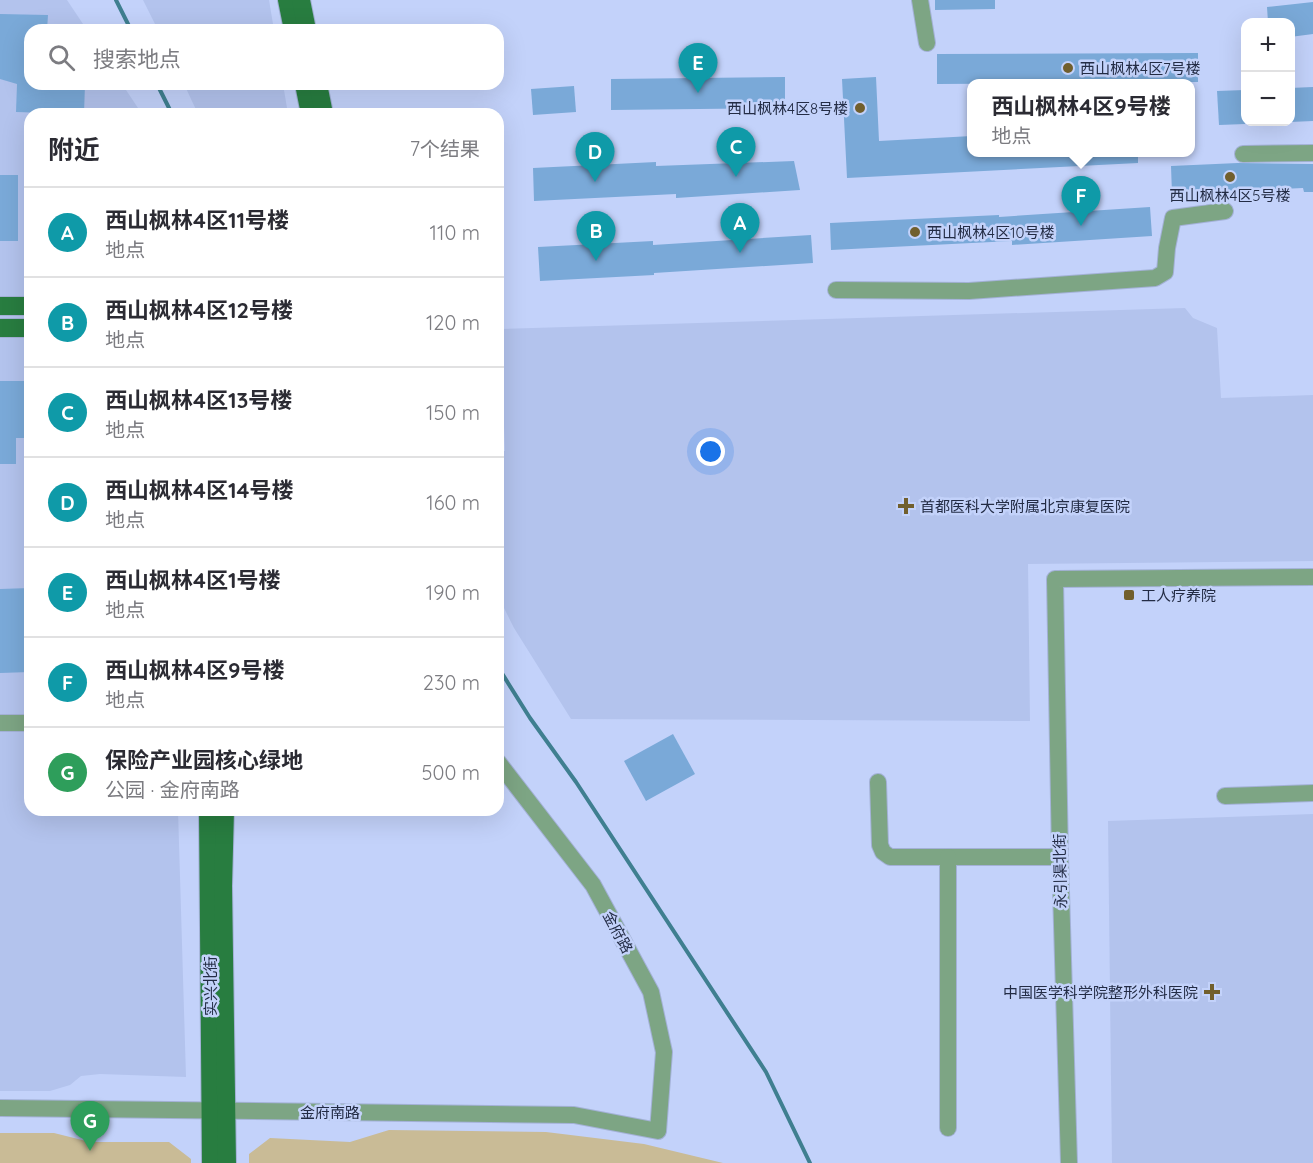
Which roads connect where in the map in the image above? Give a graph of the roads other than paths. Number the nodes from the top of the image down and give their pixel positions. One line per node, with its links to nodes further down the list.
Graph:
1 (287, 0): 4 (main road)
2 (301, 0): 5 (main road)
3 (920, 0): 6 (street)
4 (292, 24)
5 (306, 24)
6 (927, 43)
7 (305, 90): 9 (main road)
8 (319, 90): 10 (main road)
9 (309, 108)
10 (323, 108)
11 (1313, 153): 12 (street)
12 (1243, 154)
13 (1225, 211): 14 (street)
14 (836, 290)
15 (0, 306): 16 (main road)
16 (24, 306)
17 (0, 328): 18 (main road)
18 (24, 328)
19 (1313, 577): 29 (street, 永引渠北街)
20 (0, 723): 21 (street)
21 (24, 723)
22 (504, 770): 33 (street, 金府路)
23 (878, 782): 28 (street)
24 (1313, 793): 25 (street)
25 (1225, 796)
26 (208, 816): 31 (main road, 实兴北街)
27 (225, 816): 31 (main road, 实兴北街)
28 (948, 857): 29 (street); 32 (street)
29 (1060, 857): 36 (street, 永引渠北街)
30 (0, 1108): 31 (street, 金府南路)
31 (219, 1110): 33 (street, 金府南路); 34 (main road, 实兴北街); 35 (main road, 实兴北街)
32 (948, 1128)
33 (658, 1131)
34 (211, 1163)
35 (227, 1163)
36 (1069, 1163)

